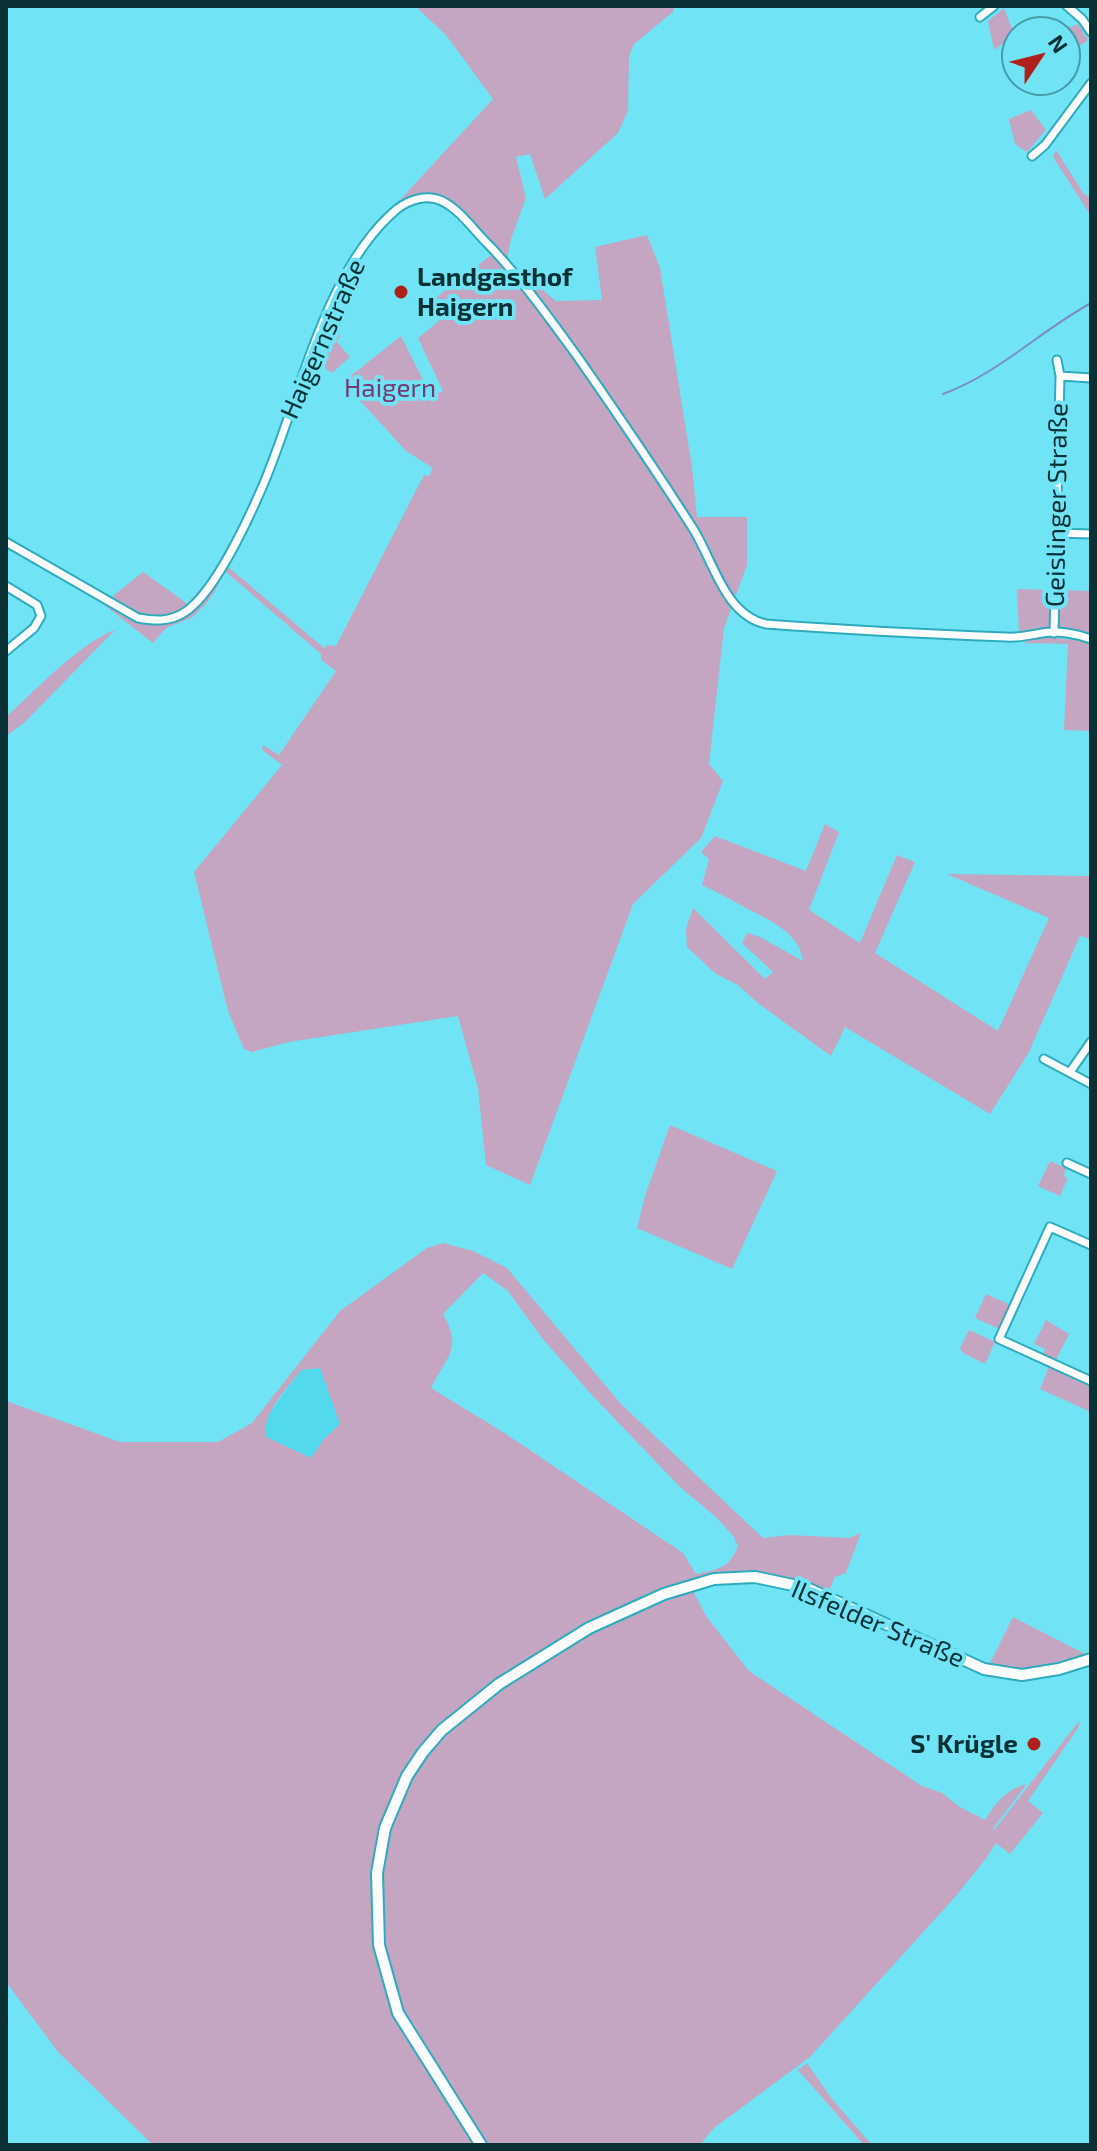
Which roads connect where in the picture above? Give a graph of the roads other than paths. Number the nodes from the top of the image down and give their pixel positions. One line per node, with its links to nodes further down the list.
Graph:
1 (994, 6): 4 (street)
2 (1067, 6): 5 (street)
3 (1091, 12): 5 (street)
4 (980, 17)
5 (1082, 19): 6 (street)
6 (1091, 32)
7 (1091, 83): 8 (street)
8 (1032, 156)
9 (1057, 360): 10 (street, Geislinger Straße)
10 (1060, 376): 11 (street, Geislinger Straße); 12 (street, Geislinger Straße)
11 (1091, 378)
12 (1056, 533): 13 (street); 16 (street, Geislinger Straße)
13 (1091, 534)
14 (6, 542): 16 (street, Haigernstraße)
15 (6, 586): 18 (street)
16 (1054, 633): 17 (street, Haigernstraße)
17 (1091, 639)
18 (6, 651)
19 (1091, 1042): 21 (street)
20 (1044, 1059): 21 (street)
21 (1070, 1072): 22 (street)
22 (1091, 1084)
23 (1067, 1163): 24 (street)
24 (1091, 1174)
25 (1091, 1245): 26 (street)
26 (1091, 1381)
27 (1091, 1659): 28 (main road, Ilsfelder Straße)
28 (481, 2145)

